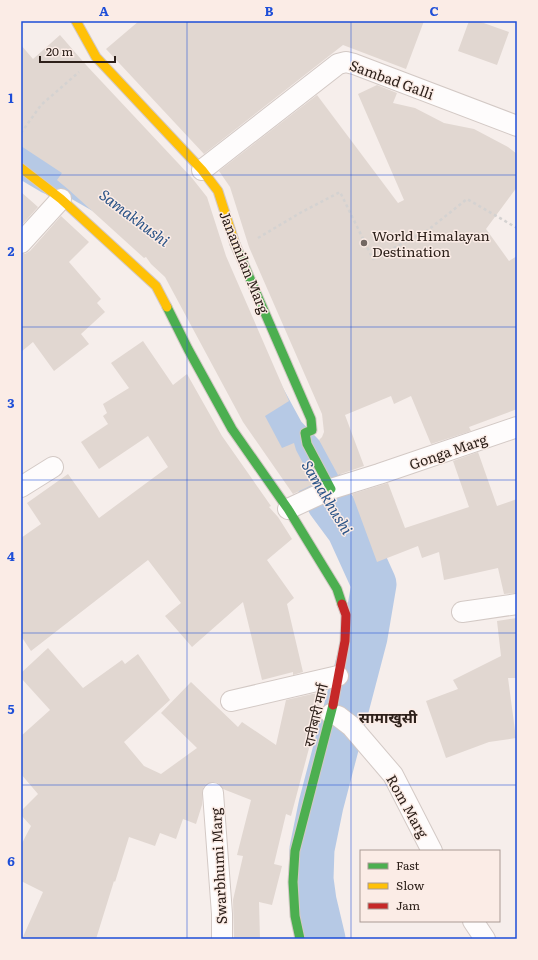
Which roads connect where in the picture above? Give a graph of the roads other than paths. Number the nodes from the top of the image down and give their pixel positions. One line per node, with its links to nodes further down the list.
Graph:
1 (76, 21): 4 (street, Janamilan Marg)
2 (517, 126): 4 (street, Sambad Galli)
3 (21, 168): 5 (street, रानीबारी मार्ग)
4 (202, 170): 10 (street, Janamilan Marg)
5 (61, 199): 6 (street); 11 (street, रानीबारी मार्ग)
6 (21, 243)
7 (517, 427): 10 (street, Gonga Marg)
8 (53, 467): 9 (street)
9 (21, 487)
10 (330, 489): 11 (street)
11 (288, 508): 14 (street, रानीबारी मार्ग)
12 (517, 604): 13 (street)
13 (462, 612)
14 (338, 676): 15 (street); 16 (street, रानीबारी मार्ग)
15 (231, 701)
16 (340, 718): 18 (street, Rom Marg); 21 (street, रानीबारी मार्ग)
17 (213, 793): 20 (street, Swarbhumi Marg)
18 (431, 850)
19 (474, 922): 22 (street)
20 (222, 939)
21 (300, 939)
22 (485, 939)

